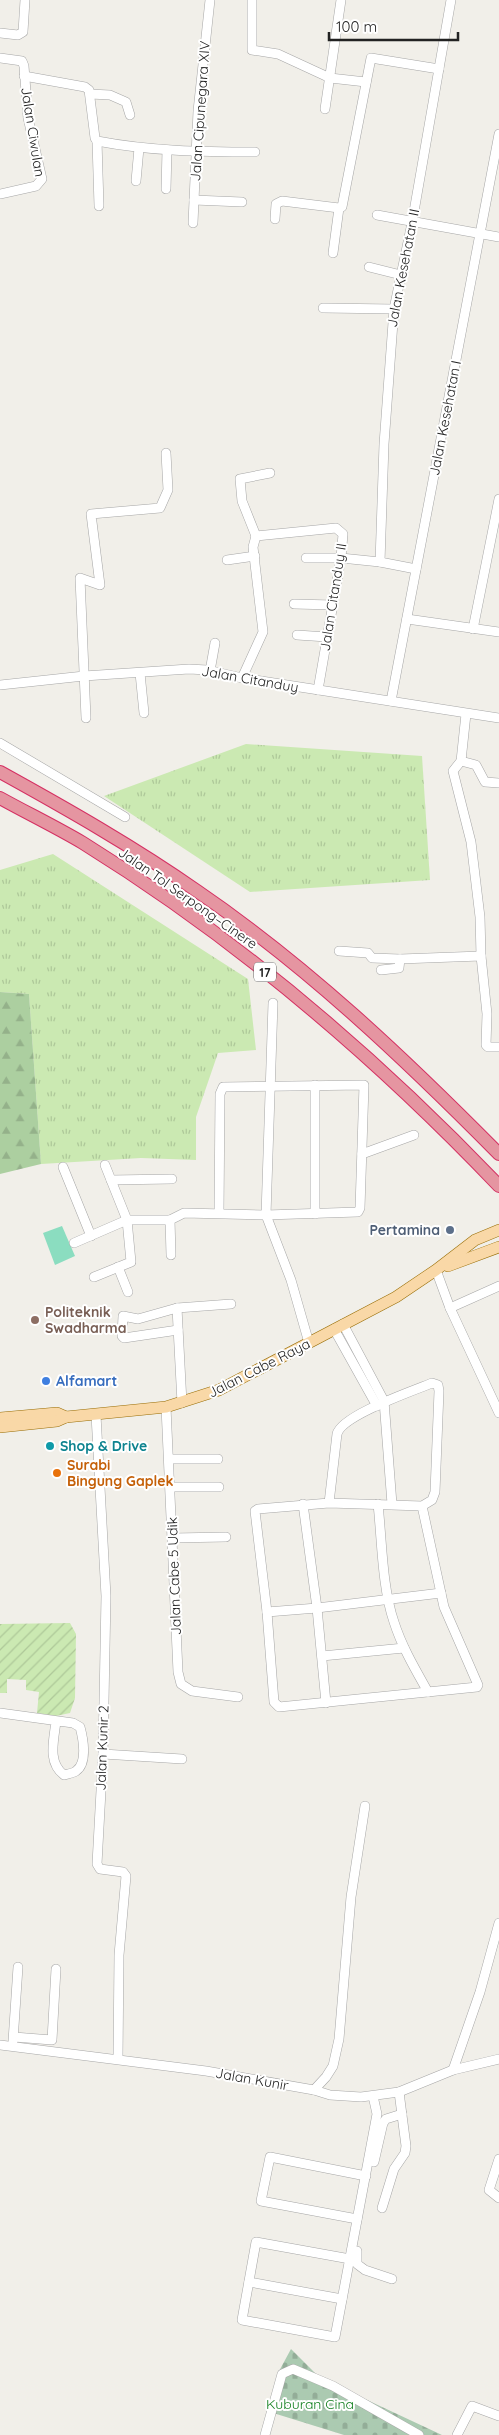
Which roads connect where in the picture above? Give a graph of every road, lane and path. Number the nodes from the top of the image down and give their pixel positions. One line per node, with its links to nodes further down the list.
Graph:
1 (25, 0): 6 (street)
2 (210, 0): 19 (street, Jalan Cipunegara XIV)
3 (252, 0): 10 (street)
4 (342, 0): 10 (street)
5 (451, 0): 8 (street, Jalan Kesehatan II)
6 (0, 34)
7 (0, 58): 9 (street, Jalan Ciwulan)
8 (439, 69): 11 (street); 31 (street, Jalan Kesehatan II)
9 (24, 76): 12 (street); 23 (street, Jalan Ciwulan)
10 (330, 78): 11 (street); 13 (street)
11 (366, 82): 27 (street)
12 (90, 94): 14 (street); 16 (street)
13 (325, 109)
14 (130, 116)
15 (499, 134): 32 (street, Jalan Kesehatan I)
16 (97, 141): 17 (street); 26 (street)
17 (139, 148): 18 (street); 21 (street)
18 (167, 150): 19 (street); 22 (street)
19 (196, 152): 20 (street); 24 (street, Jalan Cipunegara XIV)
20 (255, 152)
21 (136, 181)
22 (166, 189)
23 (0, 194)
24 (194, 200): 25 (street); 30 (street, Jalan Cipunegara XIV)
25 (242, 202)
26 (100, 206)
27 (339, 208): 29 (street); 34 (street)
28 (377, 215): 31 (street)
29 (275, 219)
30 (192, 223)
31 (412, 223): 32 (street); 36 (street, Jalan Kesehatan II)
32 (480, 234): 33 (street); 48 (street, Jalan Kesehatan I)
33 (499, 237)
34 (333, 253)
35 (369, 267): 36 (street)
36 (401, 275): 38 (street, Jalan Kesehatan II)
37 (323, 308): 38 (street)
38 (394, 309): 47 (street, Jalan Kesehatan II)
39 (166, 453): 59 (street)
40 (270, 473): 42 (street)
41 (499, 499): 52 (street)
42 (256, 536): 43 (street); 45 (street, Jalan Citanduy II)
43 (255, 556): 46 (street); 60 (street)
44 (306, 558): 45 (street)
45 (341, 558): 47 (street); 50 (street, Jalan Citanduy II)
46 (227, 560)
47 (380, 562): 48 (street)
48 (416, 569): 51 (street, Jalan Kesehatan I)
49 (294, 604): 50 (street)
50 (333, 605): 55 (street, Jalan Citanduy II)
51 (407, 619): 52 (street); 63 (street, Jalan Kesehatan I)
52 (473, 628): 53 (street)
53 (499, 632)
54 (297, 634): 55 (street)
55 (327, 637): 62 (street, Jalan Citanduy II)
56 (215, 643): 57 (street)
57 (210, 671): 58 (street, Jalan Citanduy); 60 (street, Jalan Citanduy)
58 (140, 673): 59 (street, Jalan Citanduy); 64 (street)
59 (84, 676): 61 (street, Jalan Citanduy); 66 (street)
60 (242, 678): 62 (street, Jalan Citanduy)
61 (0, 685)
62 (318, 690): 63 (street, Jalan Citanduy)
63 (391, 701): 65 (street, Jalan Citanduy)
64 (144, 713)
65 (466, 714): 67 (street, Jalan Citanduy); 69 (street)
66 (86, 718)
67 (499, 718)
68 (0, 743): 73 (street)
69 (461, 761): 71 (street); 75 (street)
70 (0, 772): 84 (highway, Jalan Tol Serpong–Cinere / 17)
71 (499, 783)
72 (0, 798): 89 (highway, Jalan Tol Serpong–Cinere / 17)
73 (125, 817)
74 (339, 951): 76 (street)
75 (481, 956): 76 (street); 79 (street)
76 (400, 959): 77 (street)
77 (381, 970)
78 (273, 1003): 81 (street)
79 (499, 1047)
80 (315, 1084): 81 (street); 83 (street); 91 (street)
81 (270, 1086): 90 (street); 92 (street)
82 (414, 1135): 83 (street)
83 (362, 1154): 91 (street)
84 (499, 1154)
85 (105, 1165): 88 (street)
86 (62, 1167): 96 (street)
87 (172, 1179): 88 (street)
88 (111, 1180): 93 (street)
89 (499, 1186)
90 (219, 1213): 92 (street); 94 (street)
91 (315, 1214): 92 (street)
92 (266, 1215): 110 (street)
93 (127, 1220): 94 (street); 96 (street); 100 (street)
94 (170, 1220): 99 (street)
95 (499, 1230): 101 (main road, Jalan Cabe Raya)
96 (90, 1236): 97 (street)
97 (74, 1243)
98 (499, 1247): 101 (main road, Jalan Cabe Raya)
99 (171, 1255)
100 (118, 1267): 102 (street); 104 (street)
101 (436, 1270): 107 (street); 108 (main road, Jalan Cabe Raya)
102 (94, 1277)
103 (499, 1286): 107 (street)
104 (128, 1292)
105 (231, 1304): 106 (street)
106 (177, 1308): 109 (street); 109 (street)
107 (450, 1308): 115 (street)
108 (339, 1326): 110 (main road, Jalan Cabe Raya); 112 (street)
109 (178, 1330): 111 (street)
110 (309, 1343): 111 (main road, Jalan Cabe Raya)
111 (182, 1403): 113 (main road, Jalan Cabe Raya)
112 (380, 1403): 123 (street); 126 (street); 127 (street)
113 (166, 1407): 114 (main road, Jalan Cabe Raya); 119 (street, Jalan Cabe 5 Udik)
114 (96, 1414): 116 (main road, Jalan Cabe Raya); 141 (street, Jalan Kunir 2)
115 (499, 1414)
116 (66, 1417): 117 (main road, Jalan Cabe Raya); 118 (main road, Jalan Cabe Raya)
117 (0, 1418)
118 (0, 1426)
119 (168, 1459): 120 (street); 122 (street, Jalan Cabe 5 Udik)
120 (218, 1459)
121 (219, 1486): 122 (street)
122 (170, 1487): 129 (street, Jalan Cabe 5 Udik)
123 (329, 1503): 124 (street); 125 (street)
124 (303, 1504): 132 (street); 133 (street)
125 (378, 1504): 126 (street); 131 (street)
126 (392, 1504): 127 (street)
127 (422, 1506): 130 (street)
128 (226, 1537): 129 (street)
129 (172, 1538): 137 (street, Jalan Cabe 5 Udik)
130 (441, 1593): 131 (street); 136 (street)
131 (389, 1600): 132 (street); 134 (street)
132 (317, 1608): 133 (street); 135 (street)
133 (267, 1612): 138 (street)
134 (404, 1648): 135 (street); 136 (street)
135 (322, 1656): 138 (street)
136 (428, 1692): 138 (street)
137 (238, 1697)
138 (326, 1703)
139 (0, 1713): 140 (street)
140 (56, 1721): 140 (street)
141 (103, 1754): 142 (street); 150 (street, Jalan Kunir 2)
142 (182, 1759)
143 (365, 1806): 153 (street)
144 (499, 1922): 152 (street)
145 (18, 1967): 147 (street)
146 (56, 1969): 147 (street)
147 (14, 2036): 149 (street)
148 (0, 2045): 149 (street, Jalan Kunir)
149 (13, 2046): 150 (street, Jalan Kunir)
150 (118, 2059): 153 (street, Jalan Kunir)
151 (499, 2059): 152 (street, Jalan Kunir)
152 (453, 2070): 154 (street, Jalan Kunir)
153 (314, 2090): 155 (street, Jalan Kunir)
154 (399, 2092): 155 (street, Jalan Kunir); 156 (street)
155 (373, 2096): 158 (street)
156 (402, 2114): 160 (street); 163 (street)
157 (499, 2158): 159 (street)
158 (366, 2176): 161 (street); 161 (street)
159 (499, 2198)
160 (382, 2208)
161 (357, 2219): 162 (street)
162 (350, 2259): 164 (street); 165 (street)
163 (392, 2279)
164 (249, 2282): 165 (street); 165 (street)
165 (342, 2299)
166 (499, 2416): 169 (street)
167 (265, 2435): 168 (street)
168 (419, 2435)
169 (457, 2435)

